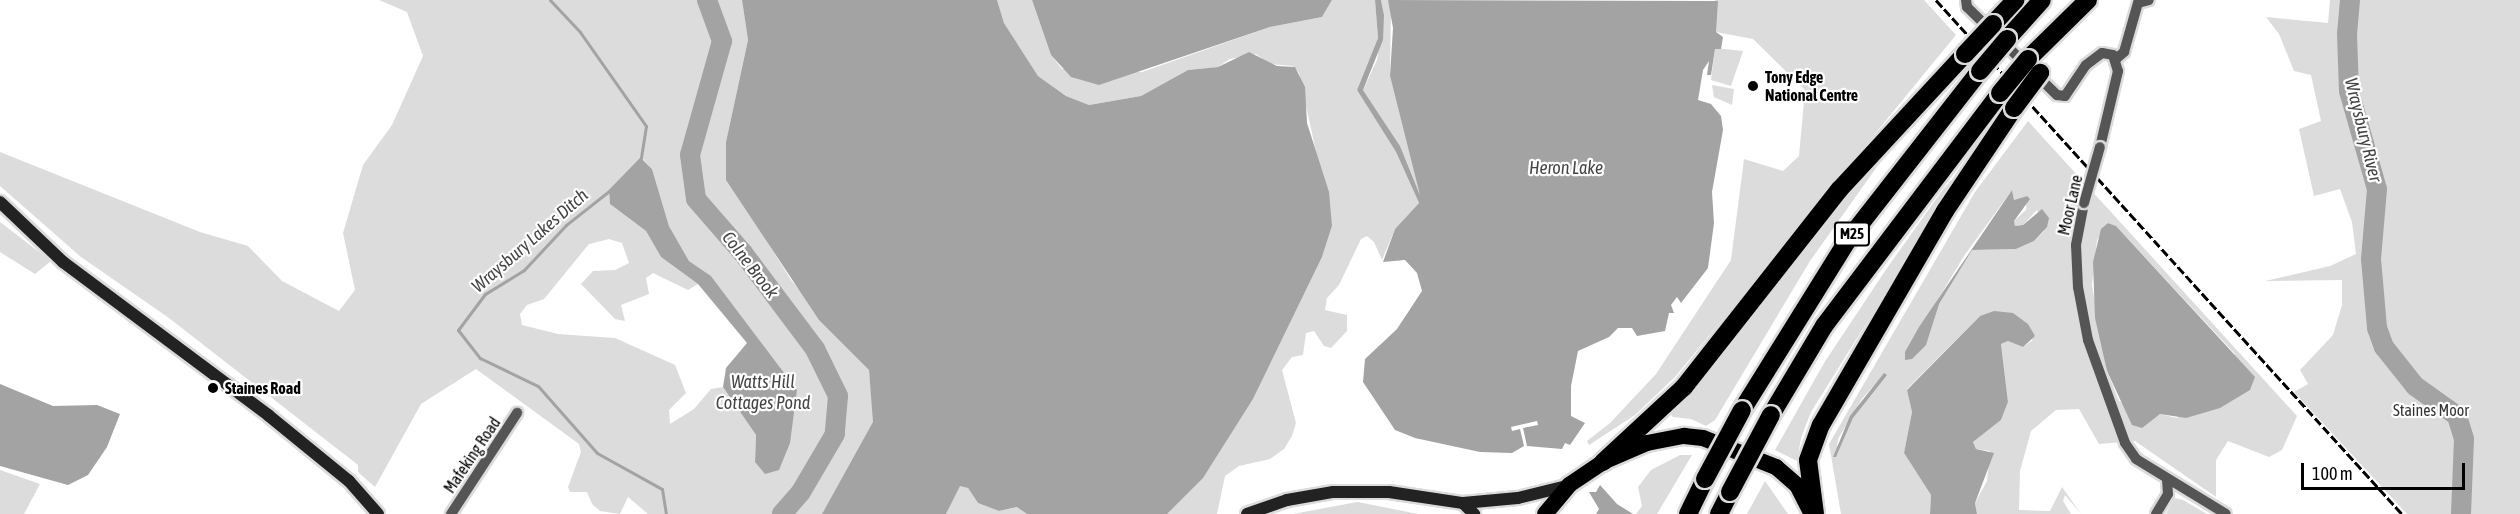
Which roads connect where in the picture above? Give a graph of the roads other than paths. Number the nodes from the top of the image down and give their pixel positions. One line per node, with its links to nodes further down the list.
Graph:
1 (1966, 0): 6 (street)
2 (2015, 0): 10 (highway, M25, bridge)
3 (2042, 0): 19 (highway, M25, bridge)
4 (2088, 0): 7 (highway, M25)
5 (2149, 0): 6 (street)
6 (2116, 59): 11 (street, Moor Lane, bridge)
7 (2034, 66): 20 (highway, M25, bridge); 21 (highway, M25, bridge)
8 (0, 202): 14 (main road)
9 (518, 413): 15 (street, Mafeking Road)
10 (1603, 462): 12 (highway); 21 (highway)
11 (2167, 480): 22 (street); 23 (street, Moor Lane)
12 (1569, 485): 13 (main road); 18 (highway)
13 (1463, 503): 16 (main road); 17 (main road)
14 (378, 514)
15 (451, 514)
16 (1247, 514)
17 (1474, 514)
18 (1545, 514)
19 (1688, 514)
20 (1719, 514)
21 (1814, 514)
22 (2156, 514)
23 (2226, 514)

